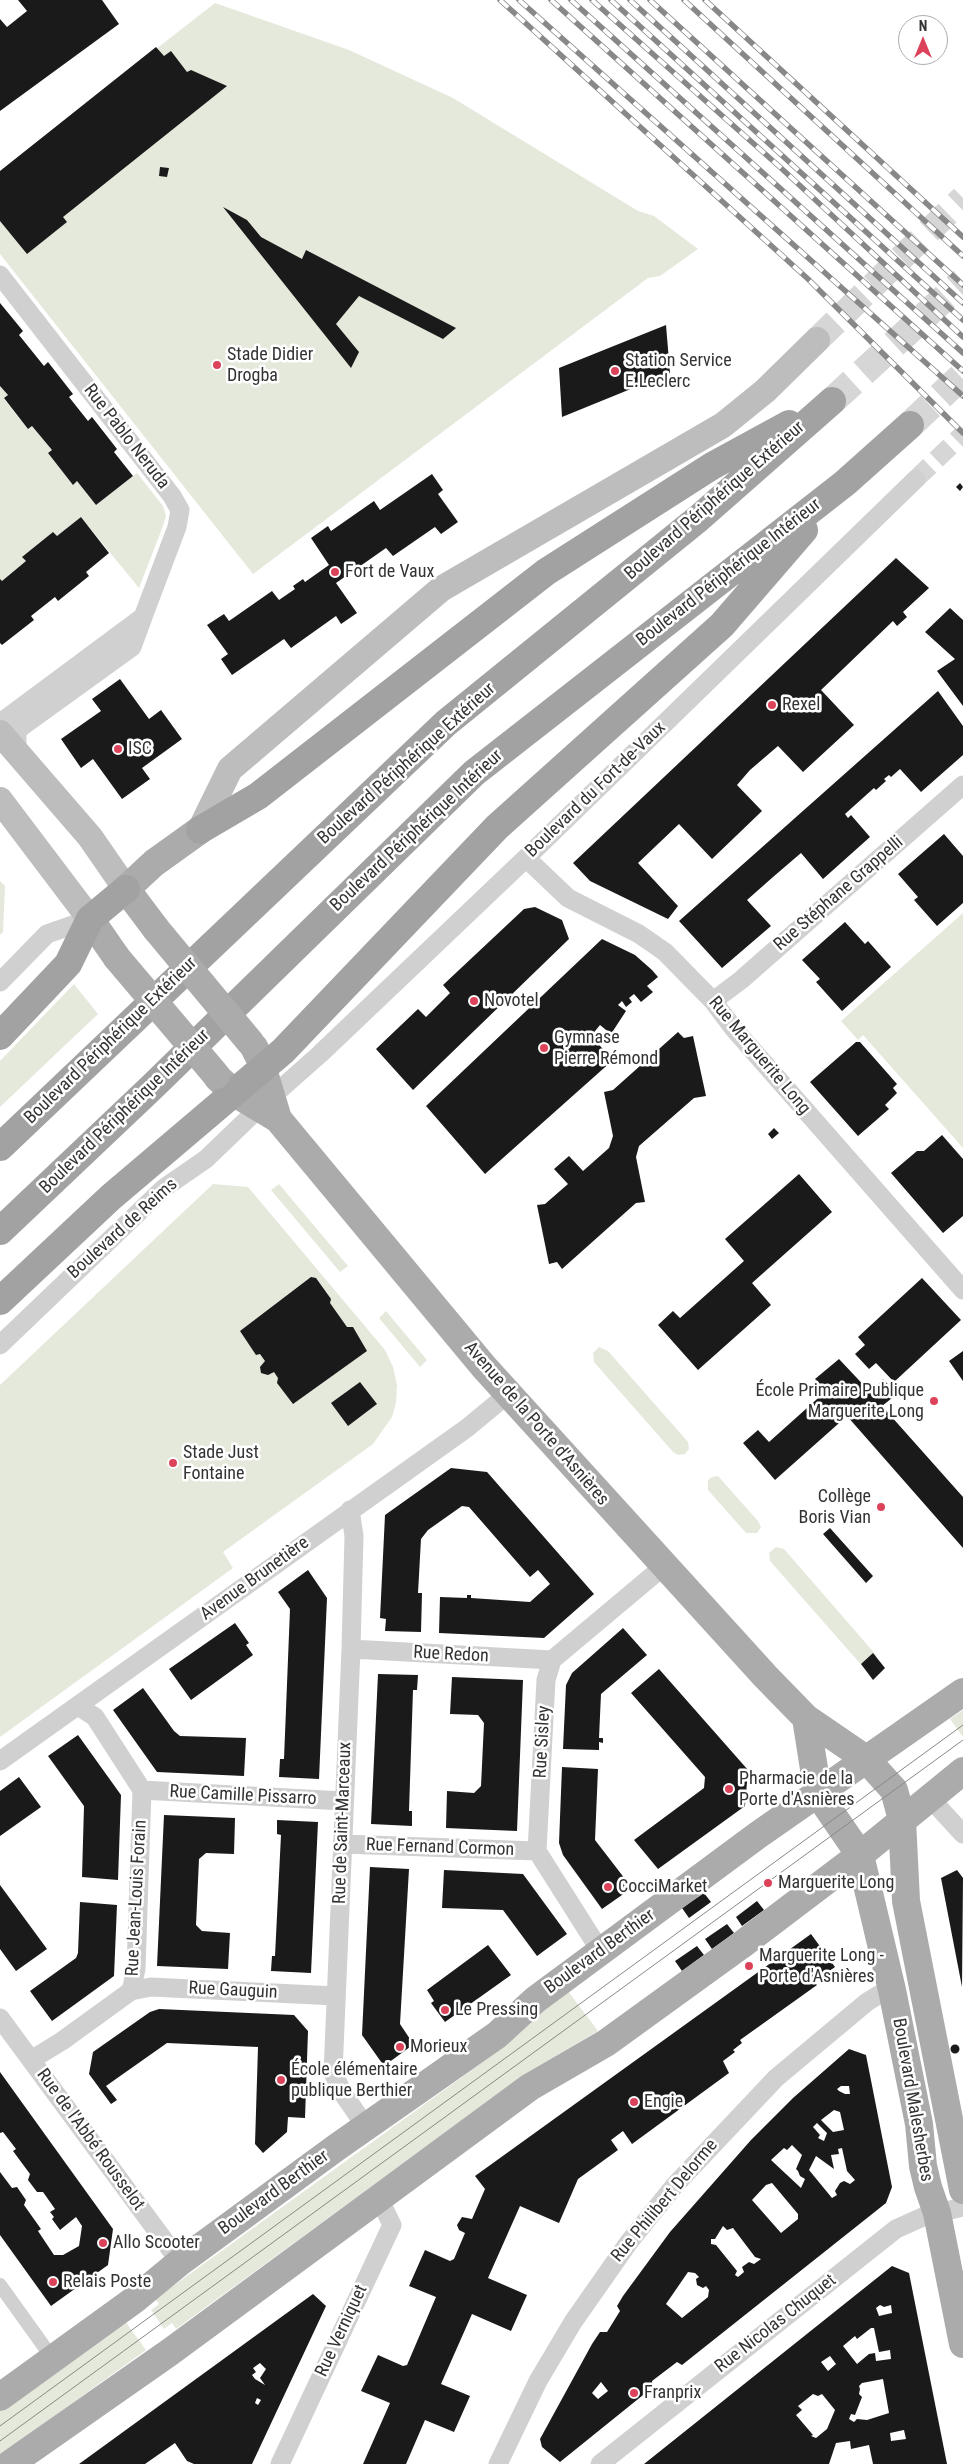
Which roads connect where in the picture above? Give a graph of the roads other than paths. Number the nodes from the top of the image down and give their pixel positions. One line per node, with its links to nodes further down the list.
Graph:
1 (0, 275): 6 (street, Rue Pablo Neruda)
2 (817, 340): 12 (main road)
3 (910, 426): 5 (highway, Boulevard Périphérique Intérieur)
4 (916, 478): 13 (street, Boulevard du Fort-de-Vaux)
5 (845, 483): 19 (highway); 23 (highway, Boulevard Périphérique Intérieur)
6 (143, 617): 7 (street); 9 (street, Rue Pablo Neruda)
7 (0, 722)
8 (0, 733): 9 (main road, Avenue de la Porte d'Asnières)
9 (17, 753): 14 (main road, Avenue de la Porte d'Asnières)
10 (963, 785): 17 (street, Rue Stéphane Grappelli)
11 (0, 800): 15 (main road, Avenue de la Porte d'Asnières)
12 (200, 830): 14 (main road); 22 (highway, Boulevard Périphérique Extérieur)
13 (526, 858): 17 (street, Rue Marguerite Long); 21 (street, Boulevard du Fort-de-Vaux)
14 (126, 889): 15 (highway); 19 (main road, Avenue de la Porte d'Asnières, bridge)
15 (90, 919): 16 (street); 18 (highway); 20 (main road, Avenue de la Porte d'Asnières, bridge)
16 (0, 982)
17 (713, 1001): 24 (street, Rue Marguerite Long)
18 (0, 1036)
19 (263, 1069): 20 (highway); 21 (main road, Avenue de la Porte d'Asnières)
20 (224, 1084): 21 (main road, Avenue de la Porte d'Asnières); 25 (highway)
21 (269, 1108): 26 (street, Boulevard de Reims); 27 (main road, Avenue de la Porte d'Asnières)
22 (0, 1147)
23 (0, 1232)
24 (963, 1290)
25 (0, 1300)
26 (0, 1345)
27 (508, 1394): 28 (street, Avenue Brunetière); 29 (main road, Avenue de la Porte d'Asnières)
28 (350, 1510): 30 (street, Rue de Saint-Marceaux); 33 (street, Avenue Brunetière)
29 (664, 1566): 31 (street); 34 (main road, Avenue de la Porte d'Asnières)
30 (351, 1649): 31 (street, Rue Redon); 41 (street, Rue de Saint-Marceaux)
31 (552, 1660): 45 (street, Rue Sisley)
32 (963, 1692): 35 (main road, Boulevard Berthier)
33 (78, 1706): 36 (street, Avenue Brunetière); 38 (street)
34 (806, 1718): 35 (main road, Avenue de la Porte d'Asnières); 39 (main road)
35 (866, 1759): 39 (main road, Boulevard Berthier); 42 (main road, Boulevard Malesherbes)
36 (0, 1760)
37 (963, 1771): 40 (main road)
38 (142, 1790): 41 (street, Rue Camille Pissarro); 49 (street, Rue Jean-Louis Forain)
39 (818, 1794): 46 (main road); 47 (main road, Boulevard Berthier)
40 (930, 1798): 42 (main road); 43 (street)
41 (343, 1801): 44 (street, Rue de Saint-Marceaux)
42 (902, 1820): 46 (main road); 54 (main road, Boulevard Malesherbes)
43 (963, 1834)
44 (342, 1844): 45 (street, Rue Fernand Cormon); 50 (street, Rue de Saint-Marceaux)
45 (537, 1851): 47 (street)
46 (860, 1855): 48 (main road, Boulevard Malesherbes); 55 (main road)
47 (601, 1952): 53 (main road, Boulevard Berthier)
48 (892, 1990): 56 (main road, Boulevard Malesherbes); 64 (street, Rue Philibert Delorme)
49 (130, 1991): 50 (street, Rue Gauguin); 52 (street, Rue Jean-Louis Forain)
50 (336, 1996): 53 (street, Rue de Saint-Marceaux)
51 (0, 2018): 52 (street, Rue de l'Abbé Rousselot)
52 (30, 2060): 57 (street, Rue de l'Abbé Rousselot)
53 (366, 2127): 57 (main road, Boulevard Berthier)
54 (963, 2190)
55 (379, 2198): 62 (main road); 63 (street, Rue Verniquet)
56 (950, 2210): 59 (main road, Boulevard Malesherbes); 65 (street, Rue Nicolas Chuquet)
57 (180, 2262): 60 (main road, Boulevard Berthier)
58 (0, 2285): 60 (street)
59 (963, 2344)
60 (53, 2359): 61 (main road, Boulevard Berthier)
61 (0, 2397)
62 (10, 2464)
63 (280, 2464)
64 (498, 2464)
65 (600, 2464)

